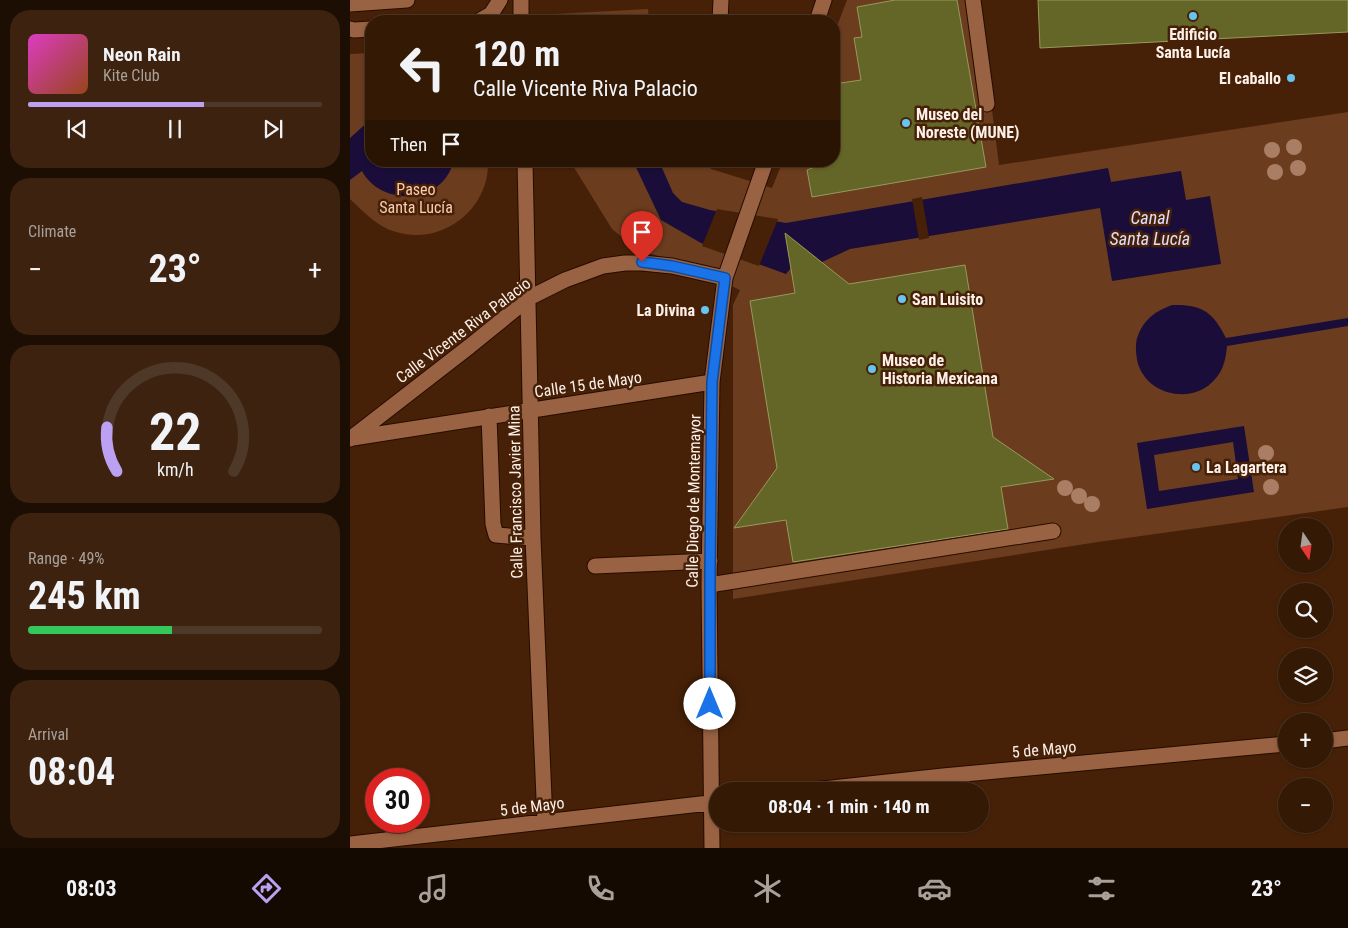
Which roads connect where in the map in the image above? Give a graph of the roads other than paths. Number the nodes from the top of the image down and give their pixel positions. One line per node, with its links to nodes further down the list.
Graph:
1 (407, 0): 7 (street)
2 (500, 0): 8 (street)
3 (521, 0): 9 (street)
4 (722, 0): 10 (street)
5 (824, 0): 11 (street)
6 (974, 0): 14 (street)
7 (350, 4)
8 (489, 15)
9 (521, 15)
10 (721, 15)
11 (819, 15)
12 (350, 28): 13 (street)
13 (365, 29)
14 (986, 104)
15 (526, 167): 18 (street, Calle Francisco Javier Mina)
16 (764, 167): 17 (street, Calle Diego de Montemayor)
17 (727, 271): 18 (street, Calle Vicente Riva Palacio); 19 (street, Calle Diego de Montemayor)
18 (529, 298): 20 (street, Calle Francisco Javier Mina); 22 (street, Calle Vicente Riva Palacio)
19 (712, 382): 20 (street, Calle 15 de Mayo); 25 (street, Calle Diego de Montemayor)
20 (530, 410): 21 (street, Calle 15 de Mayo); 24 (street, Calle Francisco Javier Mina)
21 (488, 416): 22 (street, Calle 15 de Mayo); 24 (street)
22 (350, 439)
23 (1053, 531): 27 (street)
24 (533, 538): 34 (street, Calle Francisco Javier Mina)
25 (710, 561): 26 (street); 27 (street, Calle Diego de Montemayor)
26 (596, 566)
27 (710, 585): 31 (street, Calle Diego de Montemayor)
28 (1348, 738): 29 (street)
29 (1333, 739)
30 (1278, 745): 32 (street, 5 de Mayo)
31 (714, 782)
32 (887, 782)
33 (709, 803): 34 (street, 5 de Mayo)
34 (545, 822): 36 (street, 5 de Mayo)
35 (713, 832): 37 (street, Calle Diego de Montemayor)
36 (350, 844)
37 (712, 848)

